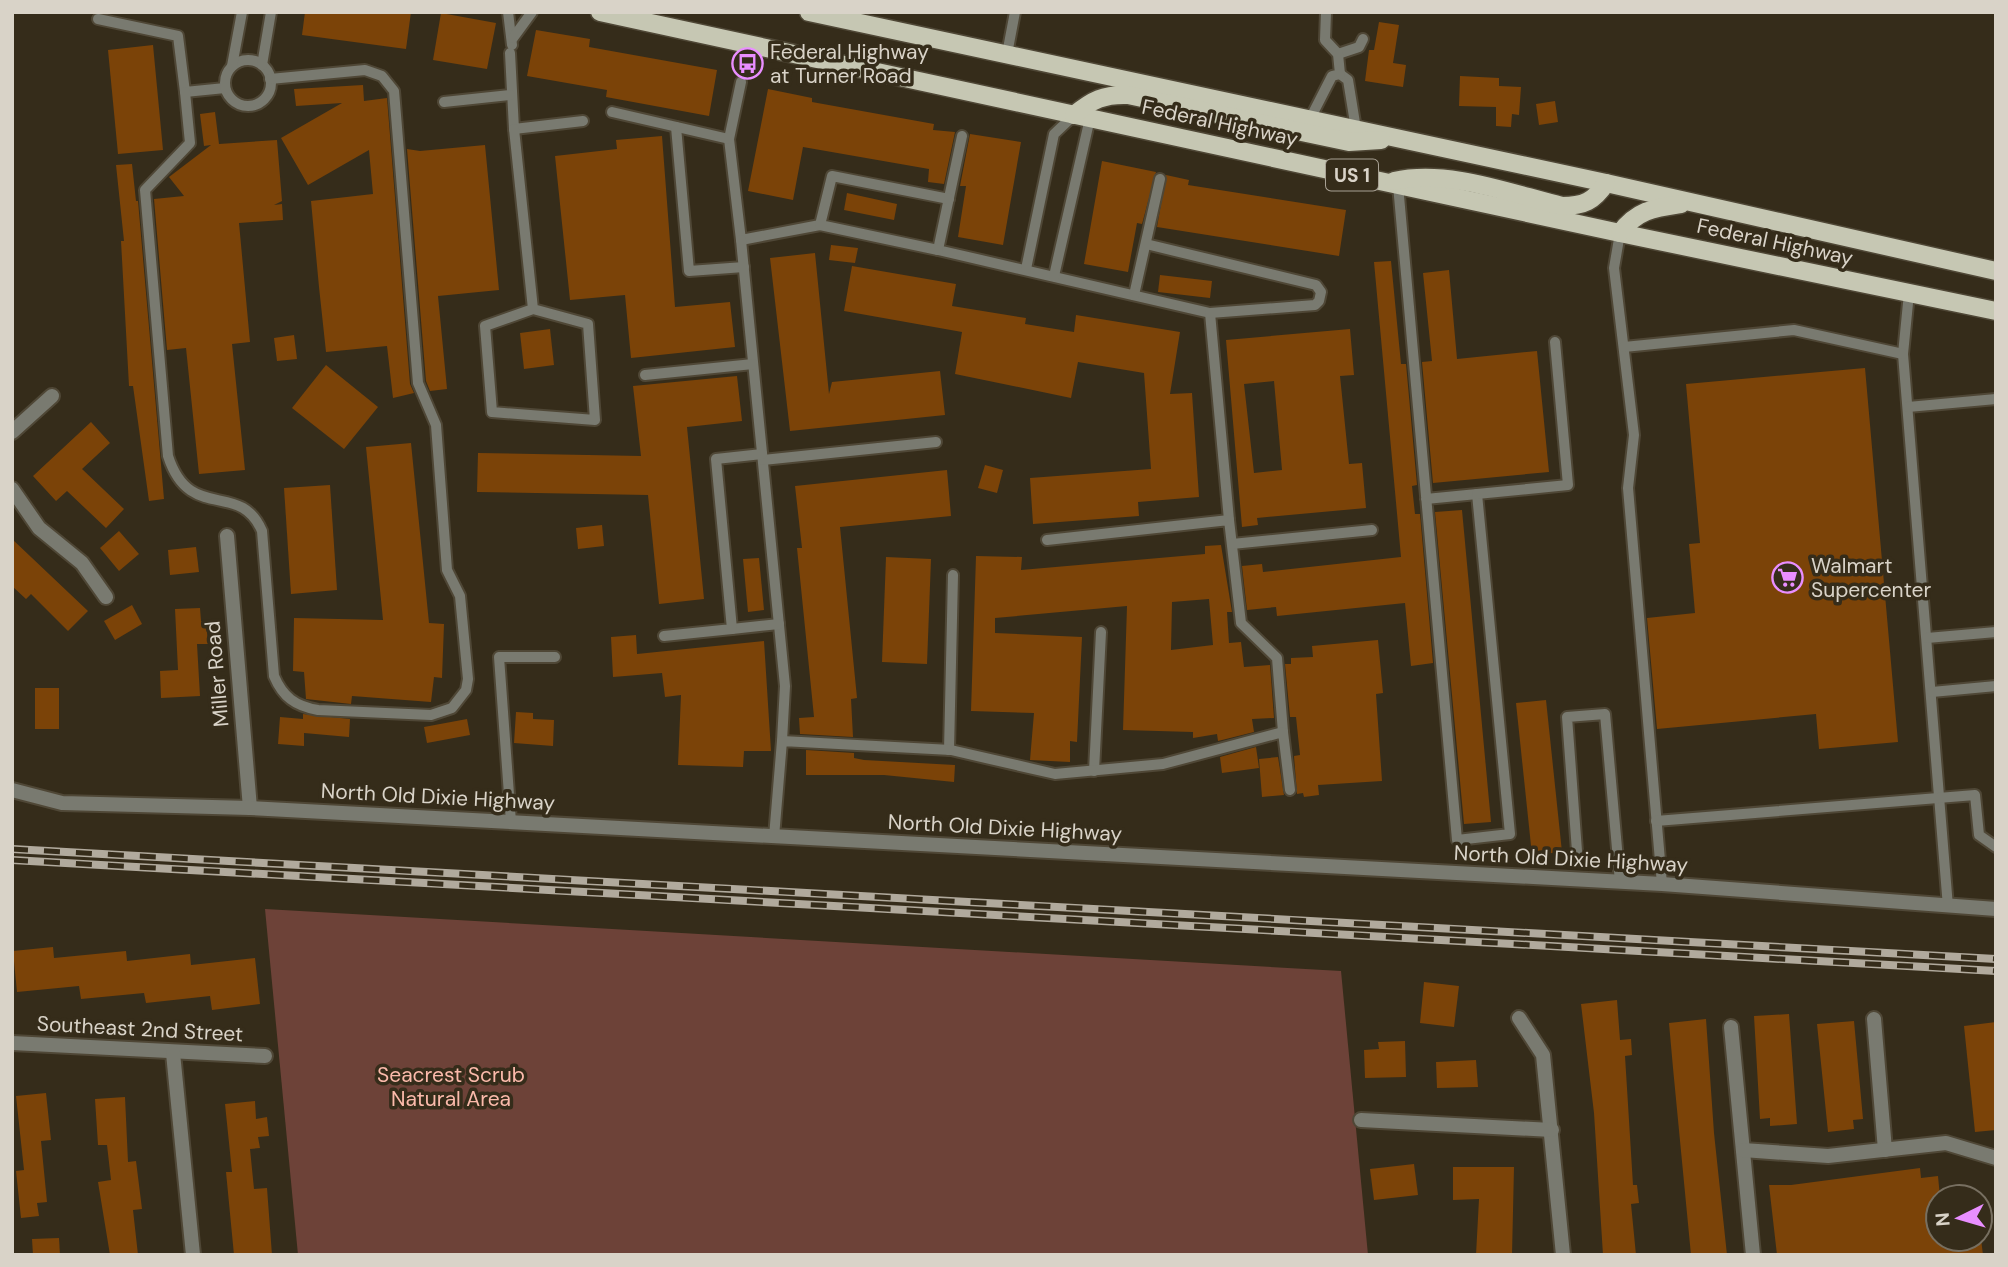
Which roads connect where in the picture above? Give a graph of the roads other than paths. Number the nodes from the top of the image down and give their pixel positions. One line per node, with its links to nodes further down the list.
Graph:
1 (242, 12): 15 (lane)
2 (271, 12): 14 (lane)
3 (508, 12): 11 (lane)
4 (532, 12): 11 (lane)
5 (600, 12): 24 (main road, Federal Highway / US 1)
6 (809, 12): 12 (main road, Federal Highway / US 1)
7 (1015, 12): 12 (lane)
8 (1326, 12): 13 (lane)
9 (98, 19): 20 (lane)
10 (1363, 40): 13 (lane)
11 (512, 45): 21 (lane)
12 (1007, 54): 25 (main road, Federal Highway / US 1)
13 (1339, 54): 16 (lane)
14 (262, 65): 15 (lane); 17 (lane)
15 (232, 66): 19 (lane)
16 (1340, 74): 25 (lane); 29 (lane)
17 (270, 79): 19 (lane); 20 (lane)
18 (741, 82): 32 (lane)
19 (225, 88): 20 (lane)
20 (185, 92)
21 (510, 95): 22 (lane); 28 (lane)
22 (444, 102)
23 (612, 112): 27 (lane)
24 (1082, 117): 31 (main road); 35 (main road, Federal Highway / US 1); 44 (lane); 46 (lane)
25 (1310, 119): 29 (main road, Federal Highway / US 1)
26 (583, 121): 28 (lane)
27 (676, 127): 32 (lane); 43 (lane)
28 (513, 129): 49 (lane)
29 (1356, 129): 31 (main road, Federal Highway / US 1)
30 (962, 136): 36 (lane)
31 (1391, 137): 34 (main road, Federal Highway / US 1)
32 (729, 139): 40 (lane)
33 (1160, 179): 41 (lane)
34 (1606, 183): 35 (main road); 37 (main road, Federal Highway / US 1)
35 (1392, 184): 39 (main road, Federal Highway / US 1); 65 (lane)
36 (949, 199): 38 (lane); 42 (lane)
37 (1692, 202): 39 (main road); 45 (main road, Federal Highway / US 1)
38 (820, 225): 40 (lane); 42 (lane)
39 (1620, 233): 47 (main road, Federal Highway / US 1); 53 (lane)
40 (741, 240): 43 (lane)
41 (1146, 244): 48 (lane); 51 (lane)
42 (938, 250): 44 (lane)
43 (744, 267): 55 (lane)
44 (1026, 270): 46 (lane)
45 (1996, 271)
46 (1054, 276): 48 (lane)
47 (1909, 293): 50 (main road, Federal Highway / US 1); 54 (lane)
48 (1135, 295): 51 (lane)
49 (533, 309): 49 (lane)
50 (1996, 311)
51 (1210, 313): 66 (lane)
52 (1555, 342): 64 (lane)
53 (1624, 347): 54 (lane); 90 (lane)
54 (1903, 354): 59 (lane)
55 (753, 364): 56 (lane); 62 (lane)
56 (645, 375)
57 (52, 396): 60 (street)
58 (1996, 399): 59 (lane)
59 (1908, 407): 78 (lane)
60 (12, 432)
61 (936, 442): 62 (lane)
62 (763, 457): 73 (lane); 74 (lane)
63 (12, 489): 72 (street)
64 (1477, 494): 65 (lane); 65 (lane)
65 (1426, 499)
66 (1229, 520): 69 (lane); 70 (lane)
67 (1372, 530): 70 (lane)
68 (227, 536): 89 (street, Miller Road)
69 (1047, 540)
70 (1232, 544): 82 (lane)
71 (953, 575): 84 (lane)
72 (106, 597)
73 (779, 625): 74 (lane); 83 (lane)
74 (732, 629): 77 (lane)
75 (1101, 632): 85 (lane)
76 (1996, 632): 78 (lane)
77 (664, 636)
78 (1927, 638): 81 (lane)
79 (555, 657): 91 (lane)
80 (1996, 686): 81 (lane)
81 (1932, 692): 88 (lane)
82 (1283, 732): 85 (lane); 87 (lane)
83 (782, 741): 84 (lane); 92 (lane)
84 (948, 750): 85 (lane)
85 (1094, 771)
86 (12, 789): 89 (street, North Old Dixie Highway)
87 (1290, 790)
88 (1939, 797): 90 (lane); 93 (lane); 97 (lane)
89 (250, 808): 91 (street, North Old Dixie Highway)
90 (1656, 821): 96 (lane)
91 (511, 822): 92 (street, North Old Dixie Highway)
92 (774, 837): 95 (street, North Old Dixie Highway)
93 (1996, 847)
94 (1577, 851): 95 (lane)
95 (1620, 882): 96 (street, North Old Dixie Highway)
96 (1661, 884): 97 (street, North Old Dixie Highway)
97 (1948, 907): 98 (street, North Old Dixie Highway)
98 (1996, 909)
99 (1519, 1018): 106 (street)
100 (1874, 1019): 108 (street)
101 (1731, 1027): 107 (street)
102 (12, 1043): 103 (street, Southeast 2nd Street)
103 (173, 1053): 104 (street, Southeast 2nd Street); 110 (street)
104 (265, 1056)
105 (1361, 1120): 106 (street)
106 (1552, 1130): 111 (street)
107 (1743, 1150): 108 (street); 112 (street)
108 (1885, 1150): 109 (street)
109 (1996, 1158)
110 (193, 1255)
111 (1563, 1255)
112 (1753, 1255)

